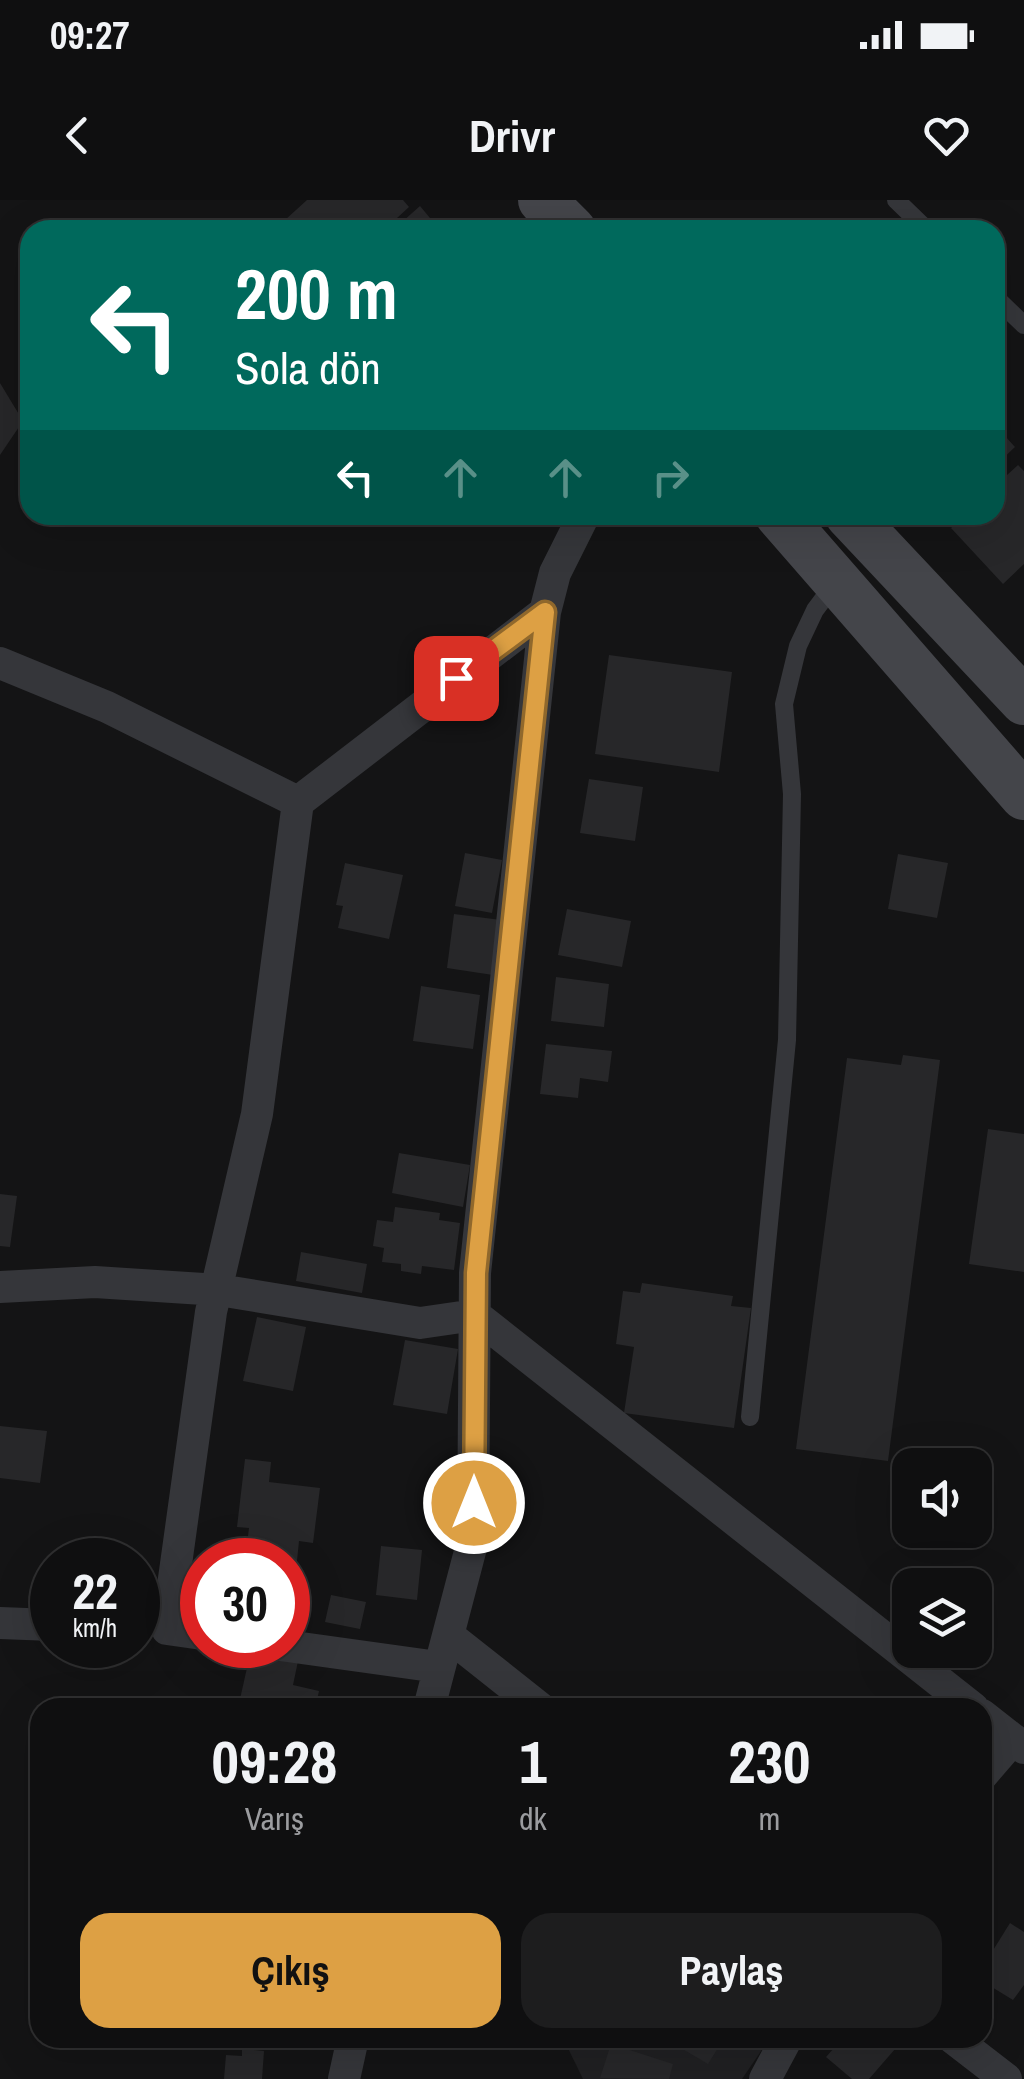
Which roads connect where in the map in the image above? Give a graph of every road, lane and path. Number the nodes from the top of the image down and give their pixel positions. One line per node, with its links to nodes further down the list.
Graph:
1 (517, 200): 4 (main road)
2 (542, 200): 5 (main road)
3 (896, 200): 6 (lane)
4 (534, 220)
5 (562, 220)
6 (917, 220)
7 (1005, 306): 8 (lane)
8 (1024, 325)
9 (579, 525): 13 (street)
10 (788, 525): 12 (main road)
11 (858, 525): 15 (main road)
12 (837, 581): 16 (main road); 21 (lane)
13 (545, 612): 17 (street); 20 (street)
14 (0, 663): 17 (street)
15 (1024, 701)
16 (1024, 796)
17 (298, 802): 19 (street)
18 (0, 1286): 19 (street)
19 (219, 1290): 20 (street); 22 (street)
20 (475, 1316): 26 (street); 29 (street)
21 (750, 1417)
22 (160, 1586)
23 (0, 1623): 24 (street)
24 (30, 1625)
25 (310, 1646): 26 (street)
26 (443, 1651): 27 (street); 28 (street)
27 (431, 1698)
28 (523, 1698)
29 (960, 1698)
30 (992, 1723): 31 (street)
31 (1018, 1743): 32 (street)
32 (992, 1766)
33 (352, 2048): 36 (street)
34 (781, 2048): 37 (street)
35 (966, 2048): 38 (street)
36 (344, 2079)
37 (765, 2079)
38 (1006, 2079)

